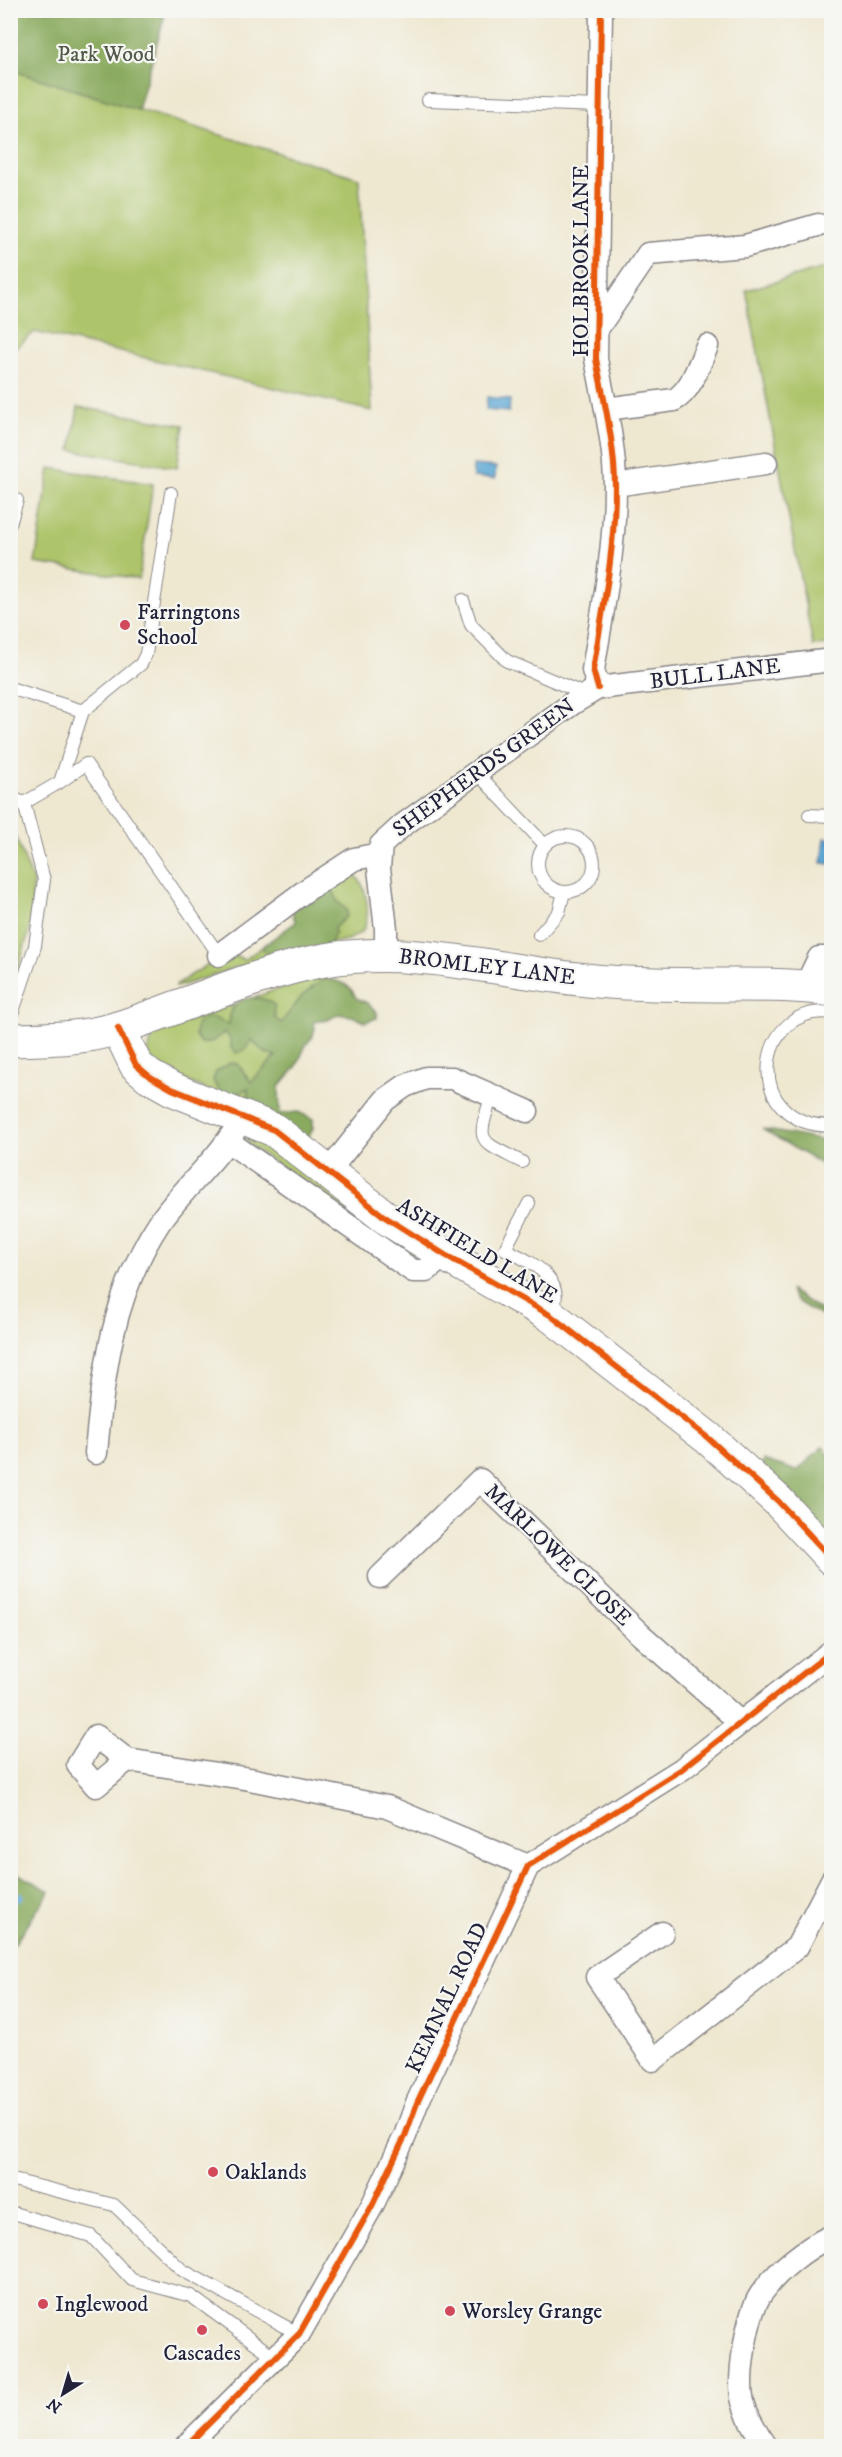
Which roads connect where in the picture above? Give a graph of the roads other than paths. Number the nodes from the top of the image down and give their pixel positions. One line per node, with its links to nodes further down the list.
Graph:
1 (601, 10): 3 (street, HOLBROOK LANE)
2 (428, 100): 3 (lane)
3 (600, 106): 5 (street, HOLBROOK LANE)
4 (818, 225): 5 (street)
5 (597, 329): 7 (street, HOLBROOK LANE)
6 (707, 346): 7 (street)
7 (606, 409): 9 (street, HOLBROOK LANE)
8 (766, 463): 9 (street)
9 (615, 485): 16 (street, HOLBROOK LANE)
10 (171, 493): 17 (lane)
11 (17, 500): 12 (lane)
12 (10, 524)
13 (463, 600): 16 (lane)
14 (831, 660): 16 (street, BULL LANE)
15 (10, 688): 17 (lane)
16 (592, 691): 18 (street, SHEPHERDS GREEN)
17 (83, 711): 19 (lane)
18 (477, 772): 24 (lane); 25 (street, SHEPHERDS GREEN)
19 (60, 782): 21 (lane); 28 (lane)
20 (10, 797): 21 (lane)
21 (24, 803): 33 (lane)
22 (809, 815): 23 (lane)
23 (831, 816)
24 (545, 845): 26 (lane); 26 (lane)
25 (379, 854): 28 (street, SHEPHERDS GREEN); 29 (street, SHEPHERDS GREEN)
26 (564, 892): 27 (lane)
27 (539, 935)
28 (219, 955)
29 (386, 955): 31 (street, BROMLEY LANE); 34 (street, BROMLEY LANE)
30 (831, 958): 31 (street)
31 (819, 988)
32 (831, 1013): 38 (lane)
33 (10, 1020)
34 (118, 1028): 35 (street, BROMLEY LANE); 39 (street, ASHFIELD LANE)
35 (10, 1040)
36 (492, 1095): 37 (street); 40 (lane); 41 (street)
37 (527, 1111)
38 (831, 1126)
39 (236, 1129): 41 (street, ASHFIELD LANE); 43 (street, ASHFIELD LANE); 45 (street)
40 (522, 1162)
41 (328, 1172): 43 (street, ASHFIELD LANE)
42 (530, 1203): 44 (lane)
43 (445, 1256): 44 (street, ASHFIELD LANE)
44 (550, 1316): 46 (street, ASHFIELD LANE)
45 (96, 1453)
46 (831, 1559)
47 (380, 1577): 49 (street, MARLOWE CLOSE)
48 (831, 1652): 49 (street)
49 (741, 1723): 51 (street)
50 (127, 1760): 51 (street)
51 (528, 1866): 57 (street, KEMNAL ROAD)
52 (831, 1880): 53 (street)
53 (662, 1933)
54 (13, 2180): 57 (lane)
55 (10, 2212): 58 (lane)
56 (831, 2236): 60 (street)
57 (299, 2334): 58 (street, KEMNAL ROAD)
58 (276, 2358): 59 (street, KEMNAL ROAD)
59 (199, 2442)
60 (766, 2446)

